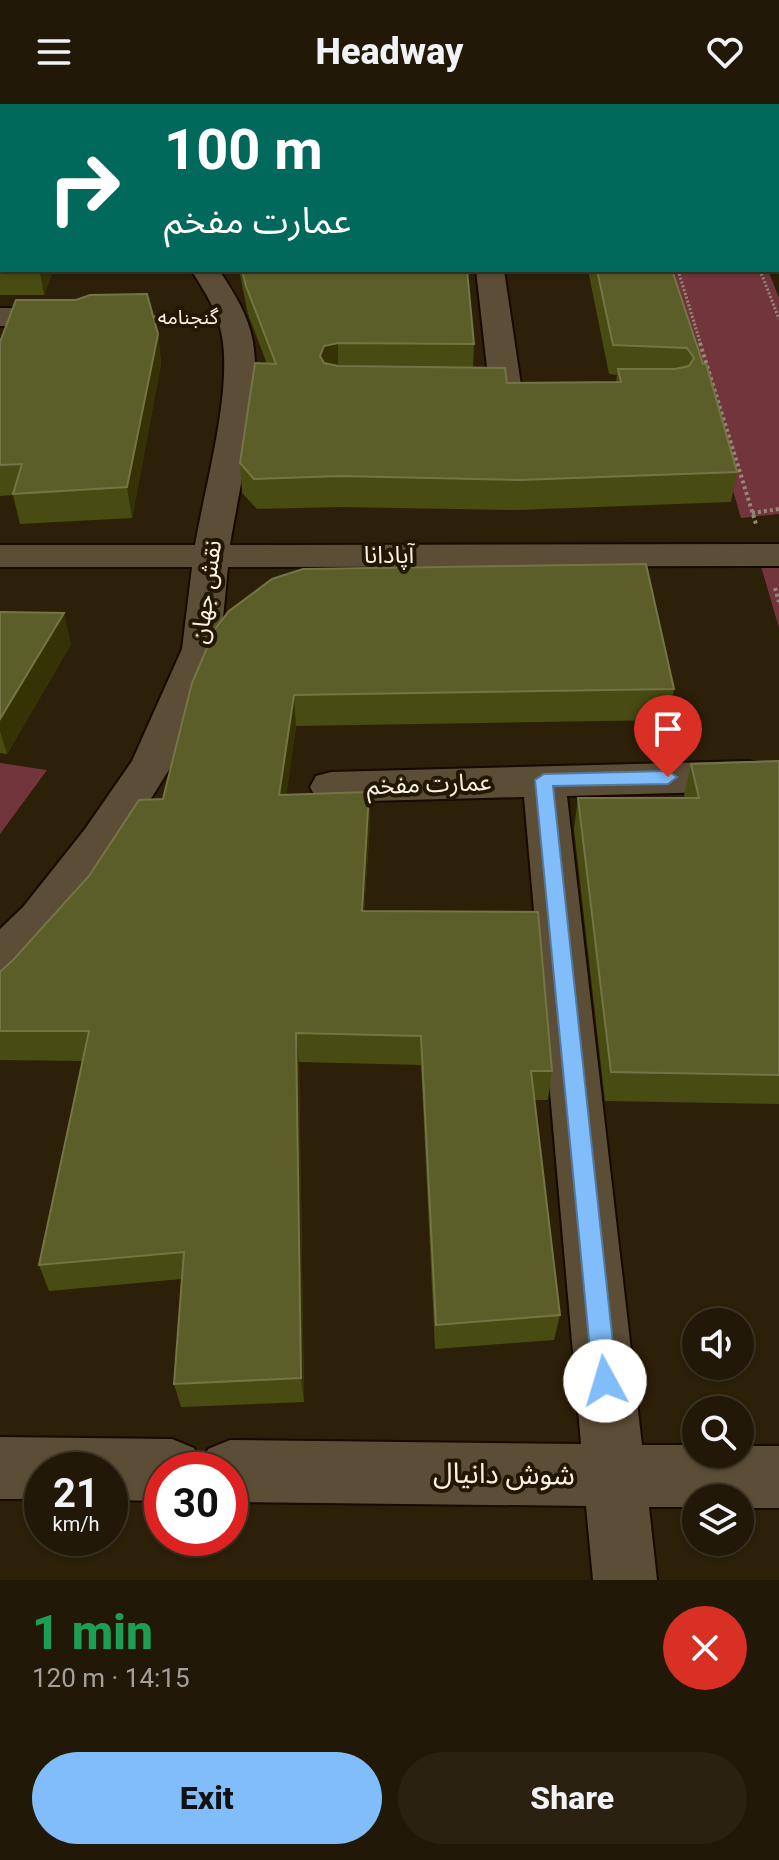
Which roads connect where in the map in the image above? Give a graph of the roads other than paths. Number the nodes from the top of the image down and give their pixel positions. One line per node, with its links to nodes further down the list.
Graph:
1 (206, 272): 6 (street, نقش جهان)
2 (490, 272): 5 (street)
3 (0, 317): 4 (street)
4 (81, 317)
5 (505, 385)
6 (211, 555): 7 (street, آپادانا); 8 (street, آپادانا); 12 (street, نقش جهان)
7 (772, 555)
8 (0, 556)
9 (761, 775): 10 (street, عمارت مفخم)
10 (544, 780): 11 (street, عمارت مفخم); 16 (street)
11 (331, 787)
12 (0, 958)
13 (0, 1468): 14 (street)
14 (144, 1470)
15 (248, 1471): 16 (street, شوش دانیال)
16 (615, 1476): 17 (street, شوش دانیال); 18 (street)
17 (779, 1477)
18 (625, 1580)

